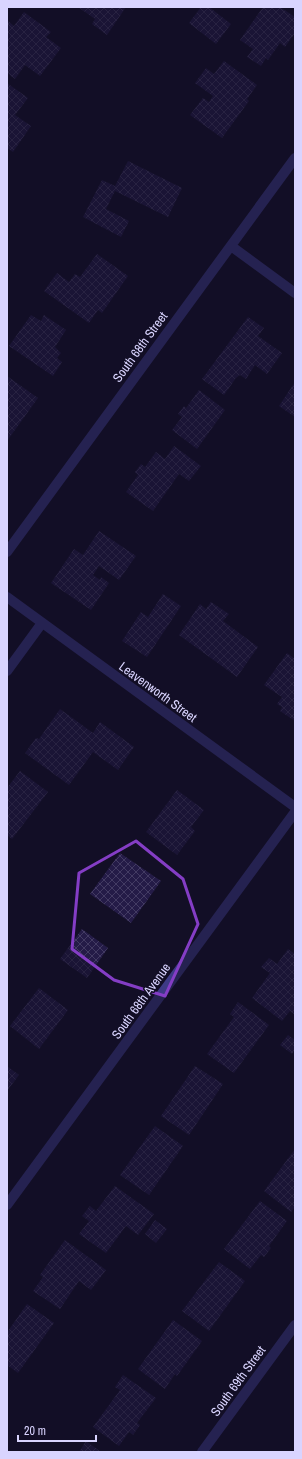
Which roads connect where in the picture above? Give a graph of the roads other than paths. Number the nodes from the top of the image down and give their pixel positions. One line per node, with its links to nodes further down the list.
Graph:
1 (295, 158): 2 (street, South 68th Street)
2 (231, 246): 3 (street); 4 (street, South 68th Street)
3 (295, 293)
4 (7, 552)
5 (7, 597): 6 (street, Leavenworth Street)
6 (42, 623): 7 (street); 8 (street, Leavenworth Street)
7 (7, 671)
8 (295, 807)
9 (295, 812): 10 (street, South 68th Avenue)
10 (7, 1205)
11 (295, 1325): 12 (street, South 69th Street)
12 (202, 1452)

